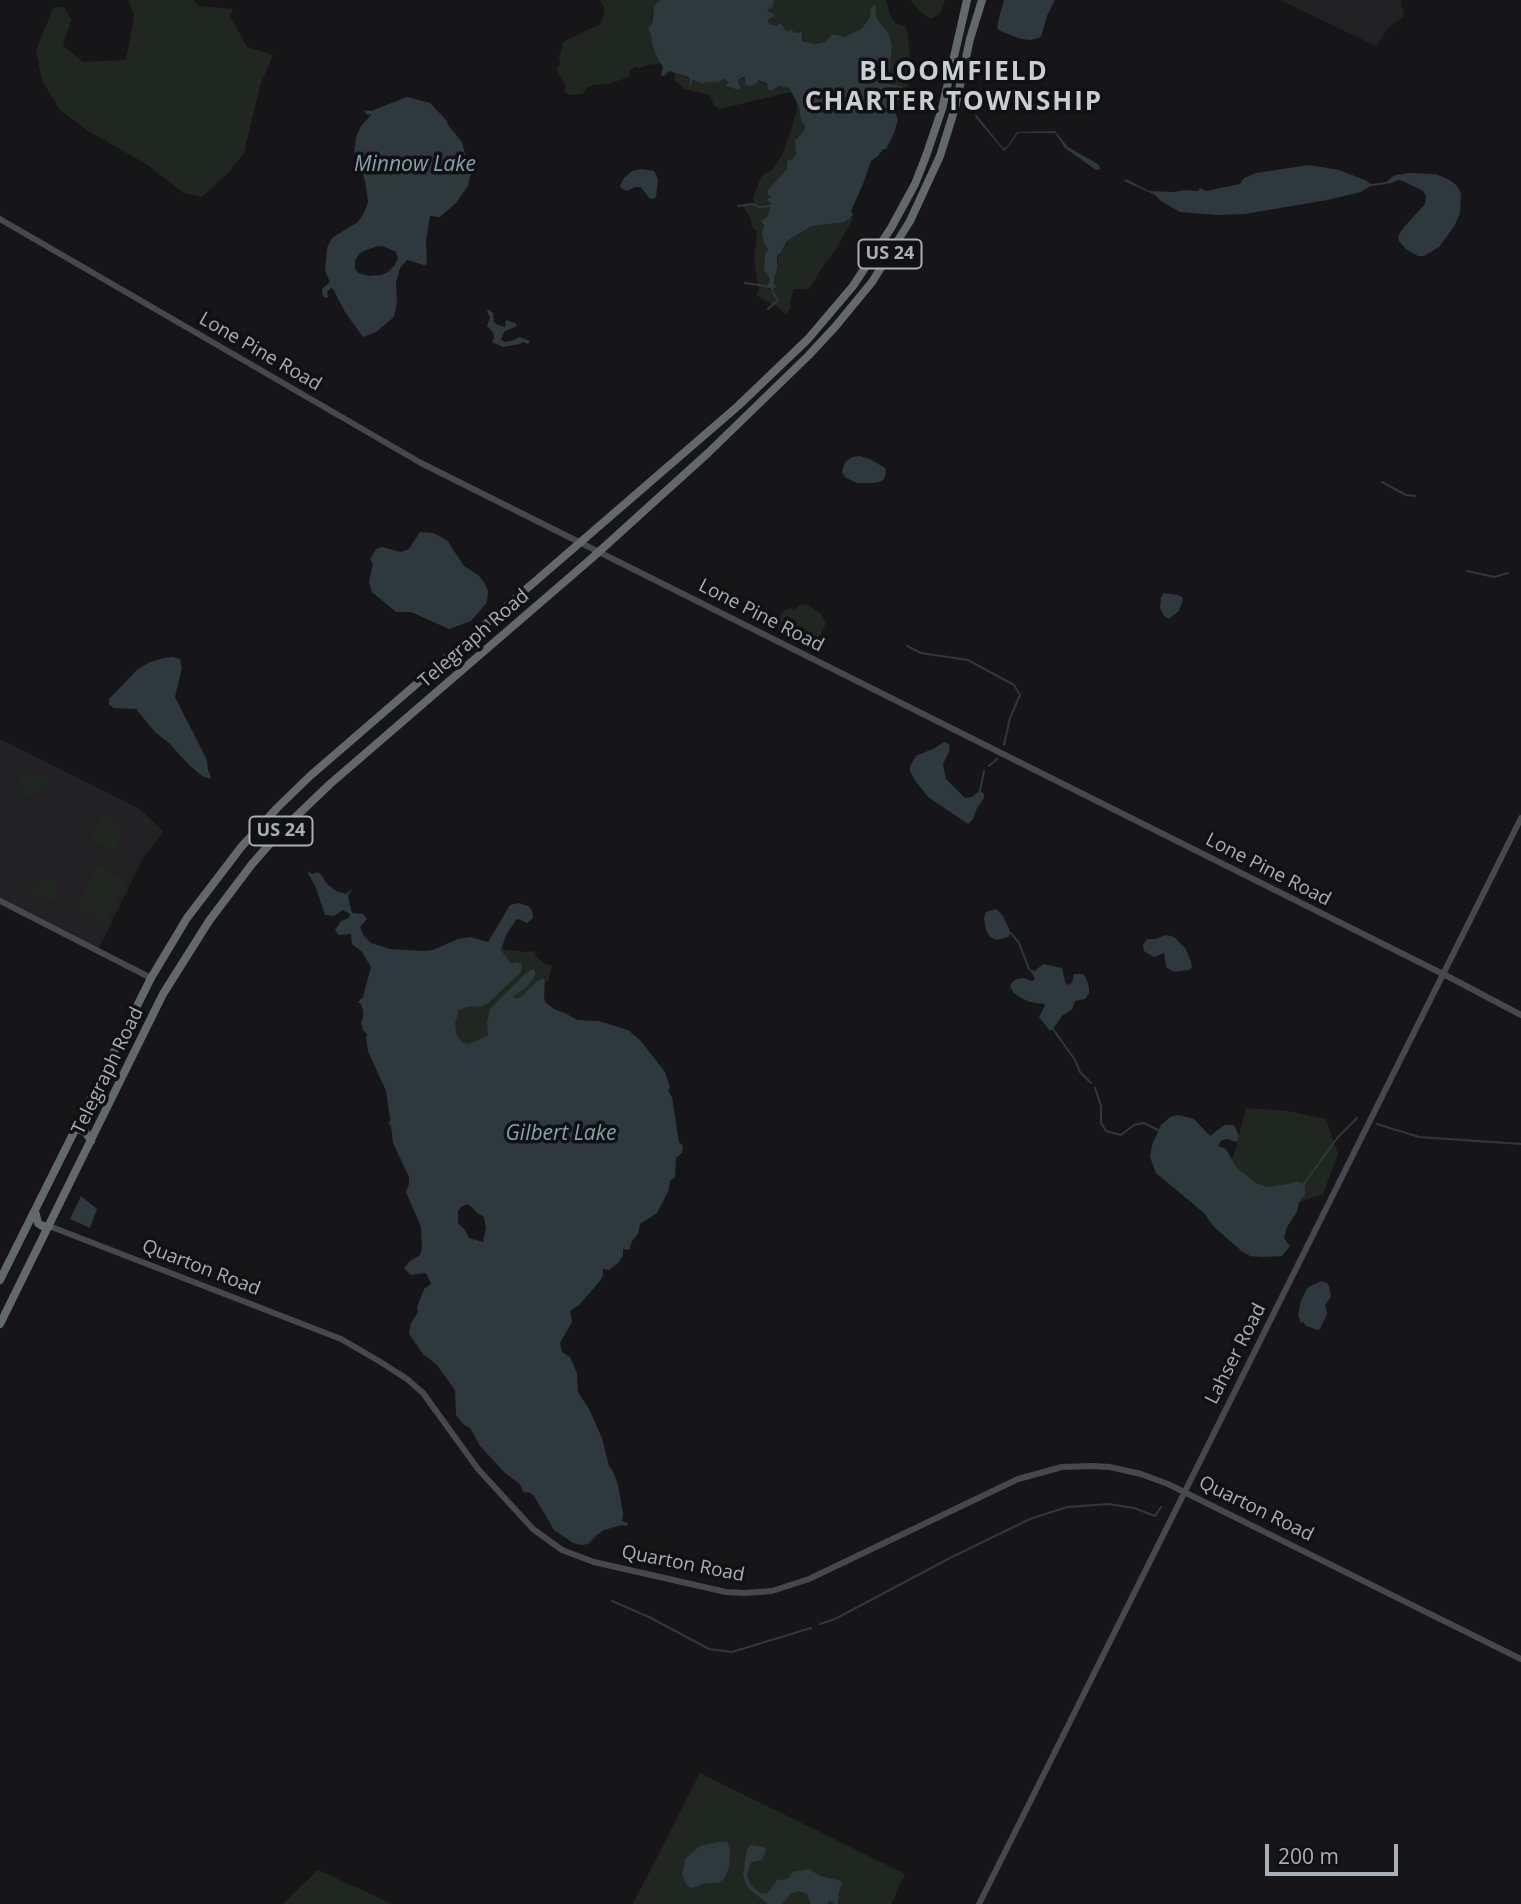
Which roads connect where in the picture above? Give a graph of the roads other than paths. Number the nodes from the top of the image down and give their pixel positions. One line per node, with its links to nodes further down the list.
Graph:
1 (967, 0): 4 (highway, Telegraph Road / US 24)
2 (982, 0): 5 (highway, Telegraph Road / US 24)
3 (0, 219): 8 (street, Lone Pine Road)
4 (701, 440): 5 (highway); 6 (highway, Telegraph Road / US 24)
5 (708, 453): 7 (highway, Telegraph Road / US 24)
6 (679, 458): 7 (highway); 8 (highway, Telegraph Road / US 24)
7 (688, 471): 9 (highway, Telegraph Road / US 24)
8 (581, 543): 9 (street, Lone Pine Road); 10 (highway, Telegraph Road / US 24)
9 (599, 552): 10 (highway, Telegraph Road / US 24); 17 (street, Lone Pine Road)
10 (499, 626): 11 (highway, Telegraph Road / US 24); 12 (highway, Telegraph Road / US 24)
11 (467, 641): 12 (highway); 13 (highway, Telegraph Road / US 24)
12 (478, 656): 14 (highway, Telegraph Road / US 24)
13 (332, 757): 14 (highway); 18 (highway, Telegraph Road / US 24)
14 (341, 774): 19 (highway, Telegraph Road / US 24)
15 (1521, 818): 17 (street, Lahser Road)
16 (0, 901): 18 (street)
17 (1443, 974): 20 (street, Lone Pine Road); 29 (street, Lahser Road)
18 (151, 978): 19 (highway); 21 (highway, Telegraph Road / US 24)
19 (163, 995): 22 (highway, Telegraph Road / US 24)
20 (1521, 1015)
21 (91, 1098): 22 (highway); 23 (highway, Telegraph Road / US 24)
22 (105, 1112): 24 (highway, Telegraph Road / US 24)
23 (76, 1129): 24 (highway); 25 (highway, Telegraph Road / US 24)
24 (91, 1140): 26 (highway, Telegraph Road / US 24)
25 (35, 1211): 26 (highway); 27 (highway, Telegraph Road / US 24)
26 (49, 1226): 28 (highway, Telegraph Road / US 24); 29 (street, Quarton Road)
27 (0, 1280)
28 (0, 1324)
29 (1185, 1492): 30 (street, Quarton Road); 31 (street, Lahser Road)
30 (1521, 1659)
31 (979, 1904)

